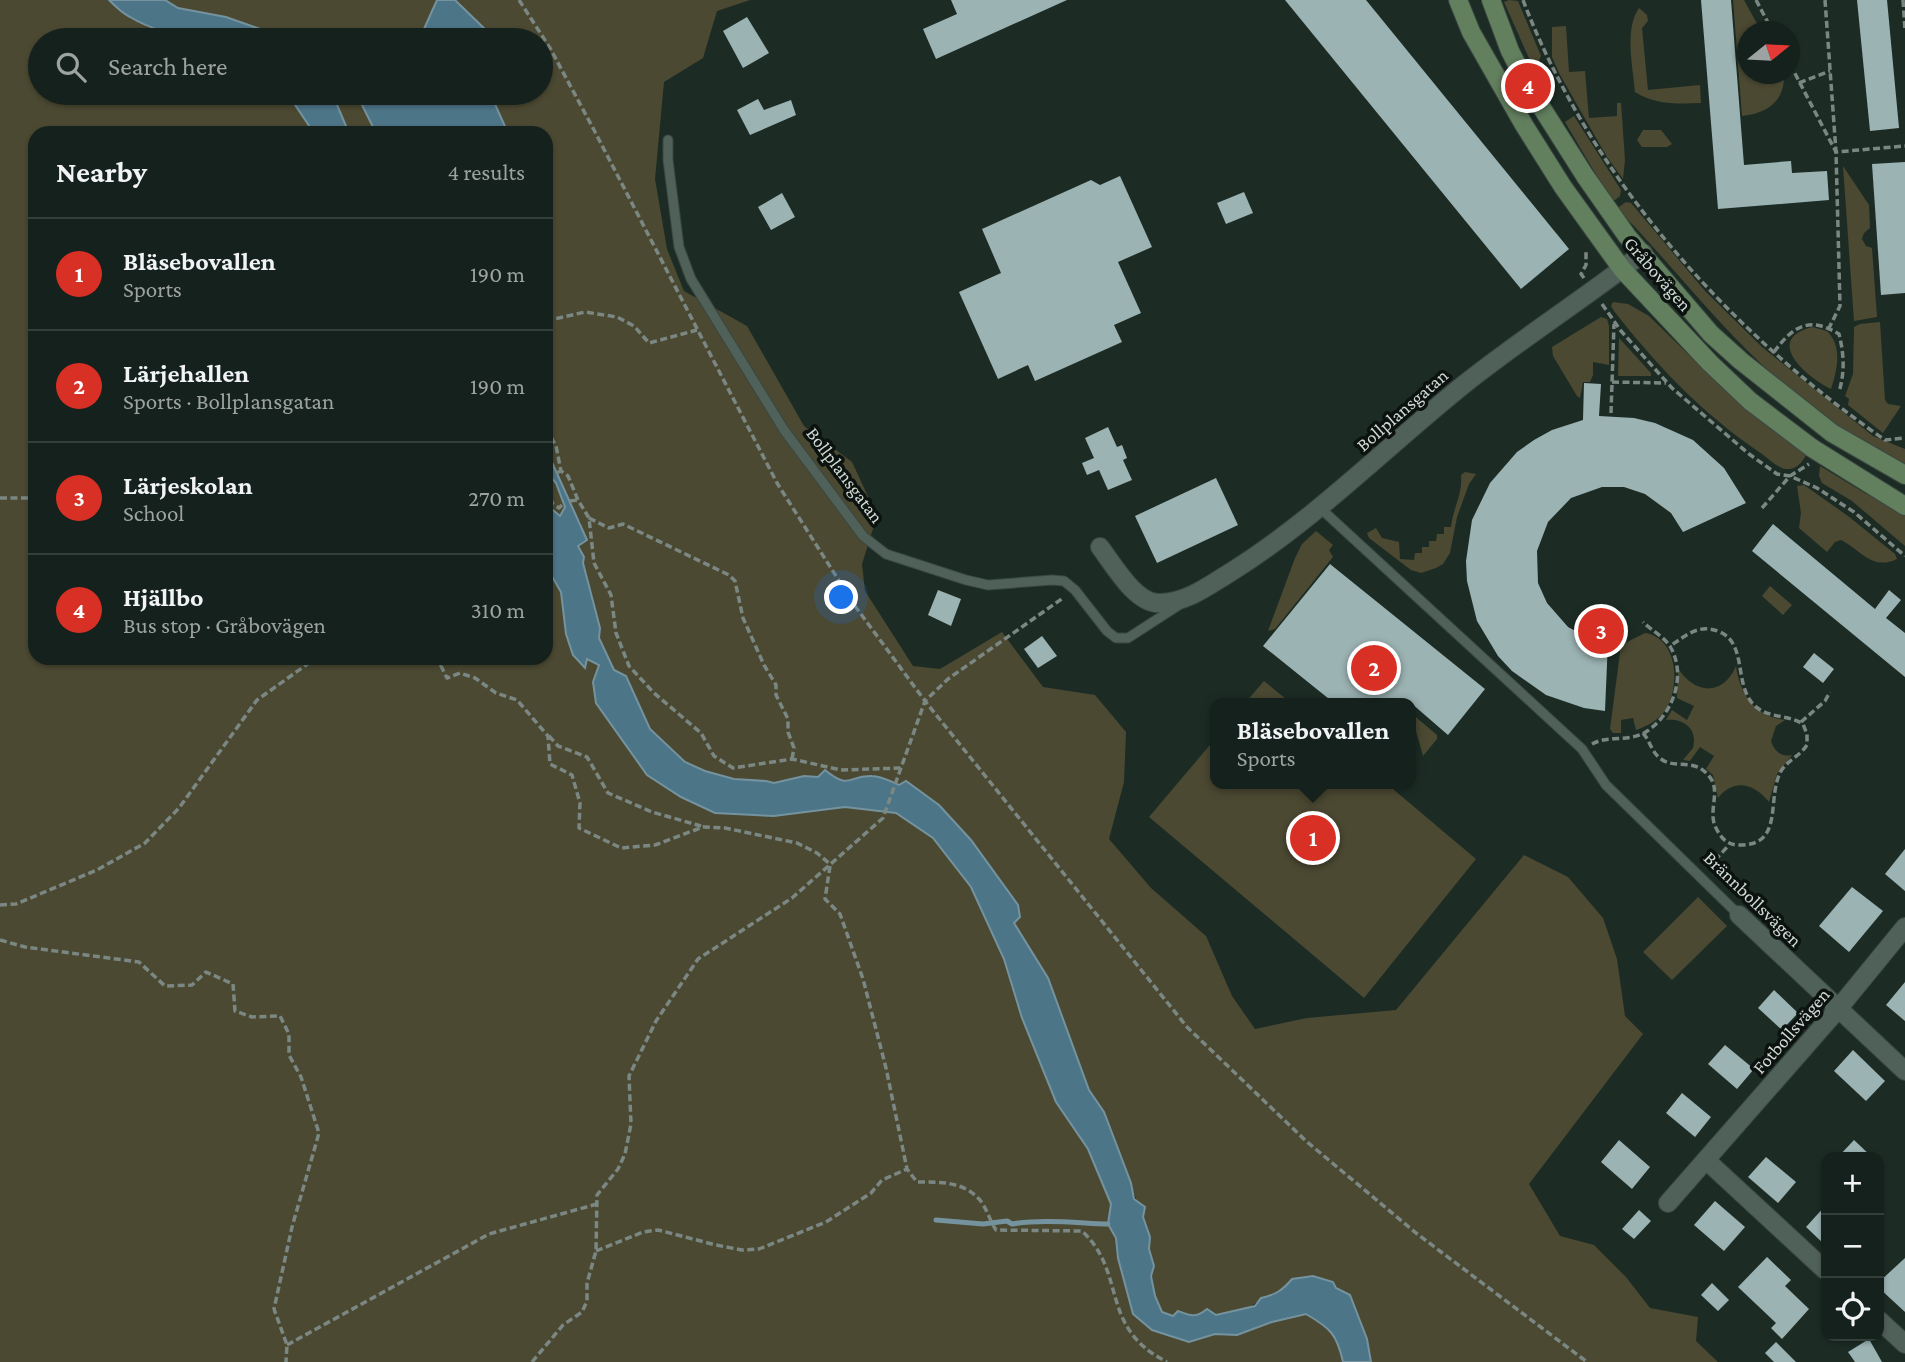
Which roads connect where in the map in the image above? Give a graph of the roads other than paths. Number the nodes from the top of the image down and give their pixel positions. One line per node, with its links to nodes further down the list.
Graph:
1 (1458, 0): 5 (main road, Gråbovägen)
2 (1491, 0): 4 (main road, Gråbovägen)
3 (668, 140): 10 (lane, Bollplansgatan)
4 (1643, 253): 5 (street, Bollplansgatan); 6 (main road, Gråbovägen)
5 (1622, 269): 7 (main road, Gråbovägen); 8 (street, Bollplansgatan)
6 (1905, 475)
7 (1905, 506)
8 (1319, 507): 10 (street, Bollplansgatan); 11 (lane, Brännbollsvägen)
9 (1100, 547): 10 (street, Bollplansgatan)
10 (1189, 598)
11 (1739, 915): 13 (street, Brännbollsvägen)
12 (1905, 927): 13 (street, Fotbollsvägen)
13 (1838, 1009): 14 (street, Brännbollsvägen); 15 (street, Fotbollsvägen)
14 (1905, 1071)
15 (1706, 1160): 16 (street, Fotbollsvägen); 17 (street)
16 (1668, 1203)
17 (1821, 1266)
18 (1884, 1325): 19 (street)
19 (1905, 1344)

